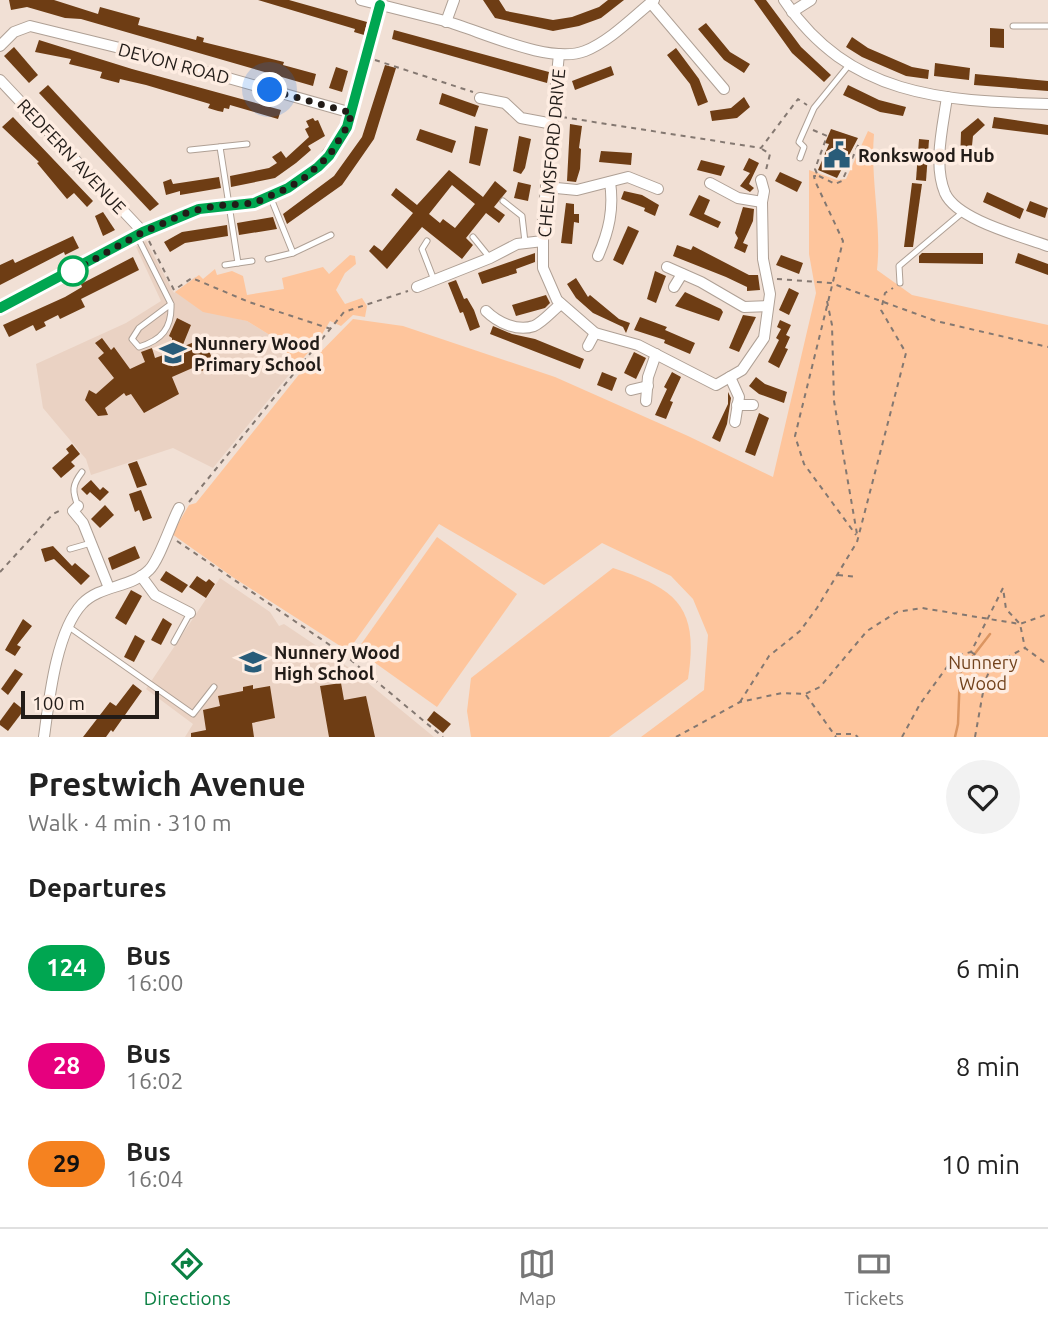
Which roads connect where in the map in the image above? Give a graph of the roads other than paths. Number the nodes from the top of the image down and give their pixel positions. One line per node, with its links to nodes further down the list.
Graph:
1 (361, 0): 6 (street)
2 (454, 0): 8 (street)
3 (784, 0): 7 (street)
4 (811, 0): 7 (street)
5 (652, 1): 12 (street); 15 (street)
6 (380, 5): 8 (street); 19 (street)
7 (792, 12): 13 (street)
8 (446, 22): 12 (street)
9 (1013, 26): 10 (lane)
10 (1048, 26)
11 (0, 46): 19 (street, DEVON ROAD)
12 (559, 54): 20 (street, CHELMSFORD DRIVE)
13 (849, 65): 17 (street); 24 (lane)
14 (0, 80): 35 (street, REDFERN AVENUE)
15 (724, 89)
16 (480, 96): 20 (street)
17 (947, 97): 18 (street); 34 (street)
18 (1048, 104)
19 (352, 113): 30 (street)
20 (554, 120): 28 (street, CHELMSFORD DRIVE)
21 (247, 145): 22 (lane)
22 (220, 147): 23 (lane); 33 (lane)
23 (190, 150)
24 (800, 158)
25 (761, 180): 32 (street)
26 (610, 182): 28 (street); 29 (street); 43 (street)
27 (710, 183): 32 (street)
28 (546, 187): 40 (street, CHELMSFORD DRIVE)
29 (659, 189)
30 (270, 196): 33 (street); 42 (lane)
31 (503, 201): 39 (lane)
32 (762, 202): 57 (street)
33 (230, 206): 35 (street); 47 (lane)
34 (963, 212): 41 (street); 52 (lane)
35 (140, 234): 55 (lane); 58 (street)
36 (331, 235): 42 (lane)
37 (473, 237): 44 (lane)
38 (427, 241): 51 (lane)
39 (525, 242): 40 (street); 44 (street)
40 (543, 242): 56 (street, CHELMSFORD DRIVE)
41 (1048, 246)
42 (293, 253): 45 (lane)
43 (598, 256)
44 (491, 258): 51 (street)
45 (268, 259)
46 (252, 261): 47 (lane)
47 (238, 263): 48 (lane)
48 (225, 265)
49 (667, 267): 50 (street)
50 (682, 274): 54 (street); 57 (street)
51 (434, 280): 53 (street)
52 (900, 283)
53 (417, 287)
54 (674, 287)
55 (172, 304): 55 (lane)
56 (561, 304): 59 (street); 60 (street, CHELMSFORD DRIVE)
57 (768, 306): 63 (street)
58 (0, 308)
59 (486, 311)
60 (595, 333): 61 (street); 62 (street, CHELMSFORD DRIVE)
61 (588, 345)
62 (656, 354): 63 (street, CHELMSFORD DRIVE); 64 (street)
63 (730, 377): 67 (street)
64 (648, 386): 65 (street); 66 (street)
65 (631, 390)
66 (646, 401)
67 (737, 405): 68 (street); 69 (street)
68 (753, 405)
69 (735, 422)
70 (82, 472): 71 (lane)
71 (75, 508): 73 (street)
72 (179, 508): 75 (street)
73 (91, 543): 74 (lane); 76 (street)
74 (70, 549)
75 (141, 576): 76 (street); 77 (street)
76 (108, 588): 78 (street)
77 (190, 613): 79 (lane)
78 (69, 627): 80 (lane); 81 (street)
79 (174, 642)
80 (214, 687)
81 (44, 737)

